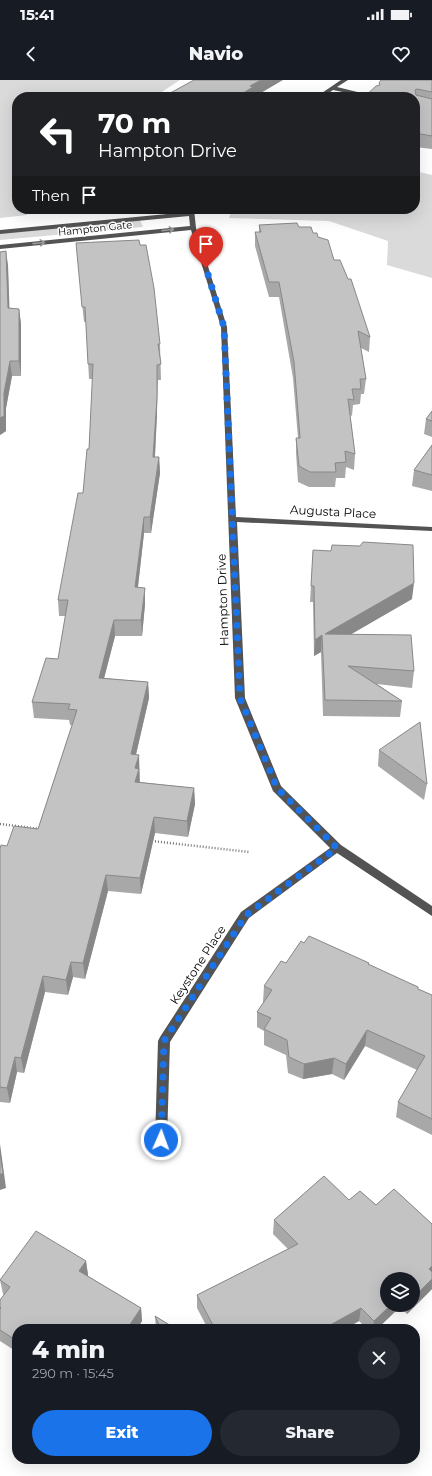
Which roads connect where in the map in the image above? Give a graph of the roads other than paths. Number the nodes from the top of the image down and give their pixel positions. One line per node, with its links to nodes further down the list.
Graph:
1 (345, 80): 2 (street)
2 (332, 88): 3 (street); 4 (street)
3 (326, 92)
4 (351, 92)
5 (164, 214): 8 (street, Hampton Gate)
6 (191, 214): 7 (street, Hampton Drive)
7 (193, 228): 9 (street, Hampton Gate, one-way to 7); 10 (street, Hampton Drive)
8 (0, 232)
9 (0, 247)
10 (233, 519): 11 (street, Augusta Place); 12 (street, Hampton Drive)
11 (432, 529)
12 (337, 848): 13 (street, Hampton Drive); 14 (street, Keystone Place)
13 (432, 912)
14 (161, 1140)

